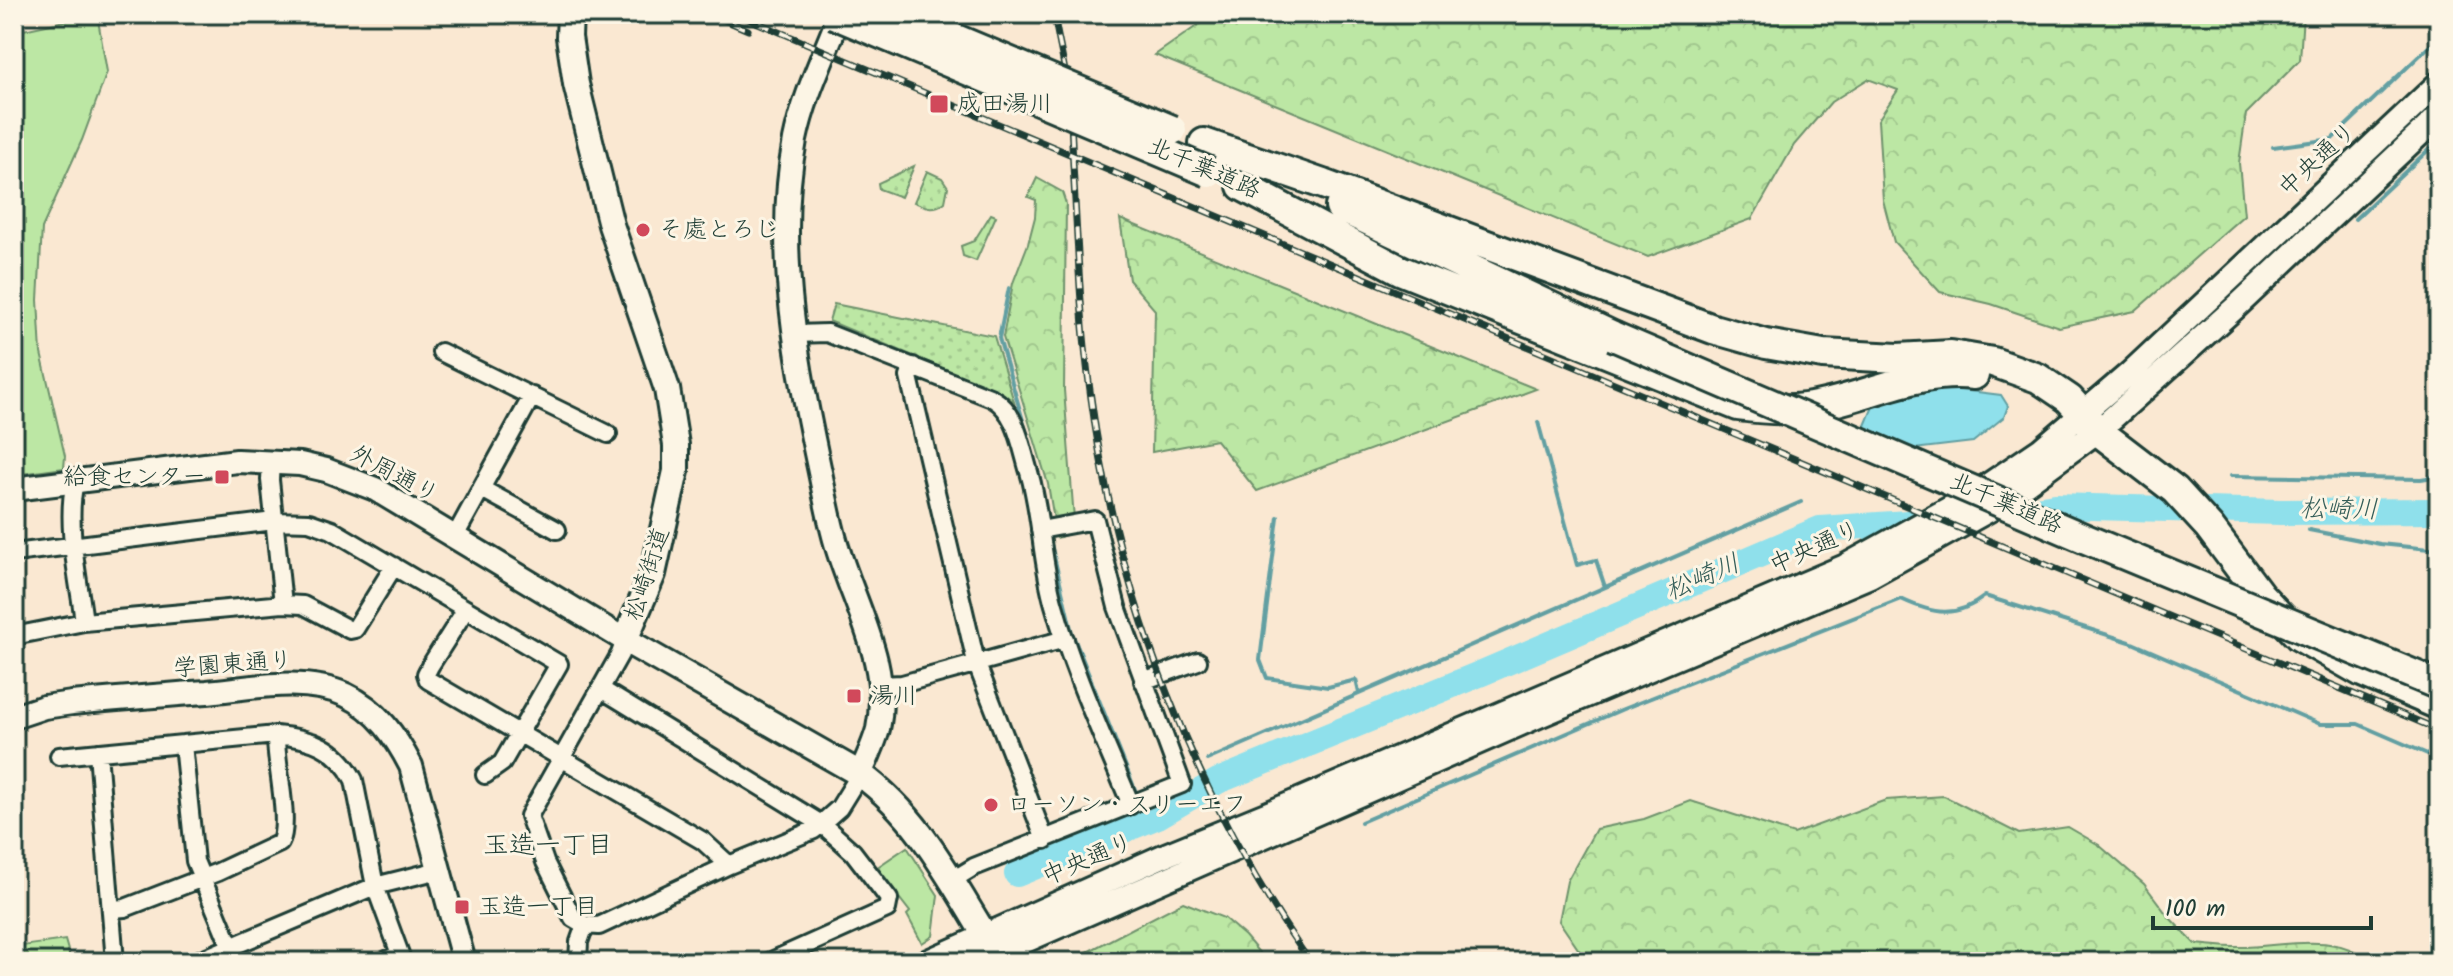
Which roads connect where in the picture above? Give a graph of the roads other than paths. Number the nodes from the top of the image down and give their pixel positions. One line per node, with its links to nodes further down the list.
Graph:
1 (570, 14): 32 (main road, 松崎街道)
2 (837, 14): 7 (highway, 北千葉道路, bridge); 9 (street)
3 (896, 14): 6 (highway, 北千葉道路, bridge)
4 (2439, 83): 14 (street, 中央通り)
5 (2439, 116): 14 (street, 中央通り)
6 (1204, 143): 8 (highway, 北千葉道路); 14 (highway)
7 (1242, 186): 8 (highway, 北千葉道路); 10 (highway)
8 (1576, 319): 10 (highway, 北千葉道路)
9 (795, 334): 12 (street); 36 (street)
10 (1606, 343): 14 (highway, bridge); 37 (highway, 北千葉道路, bridge)
11 (441, 352): 13 (street)
12 (913, 366): 22 (street); 34 (street)
13 (532, 396): 15 (street); 19 (street)
14 (2090, 422): 39 (highway, bridge); 59 (street, 中央通り)
15 (608, 434)
16 (271, 461): 17 (street, 外周通り); 20 (street); 23 (street, 外周通り)
17 (75, 482): 18 (street, 外周通り); 24 (street)
18 (14, 489)
19 (482, 489): 21 (street); 23 (street)
20 (274, 521): 24 (street); 26 (street); 27 (street)
21 (557, 530)
22 (1040, 530): 31 (street); 35 (street)
23 (454, 538): 32 (street, 外周通り)
24 (74, 544): 25 (street); 29 (street)
25 (14, 553)
26 (394, 566): 27 (street); 28 (street)
27 (283, 604): 29 (street)
28 (466, 609): 41 (street); 41 (street)
29 (84, 622): 30 (street)
30 (14, 636)
31 (1065, 639): 34 (street); 49 (street)
32 (625, 640): 38 (street); 47 (main road, 松崎街道)
33 (1198, 661): 35 (street)
34 (976, 662): 36 (street); 51 (street)
35 (1143, 681): 49 (street)
36 (880, 685): 47 (street)
37 (2439, 685)
38 (601, 689): 46 (street); 50 (street)
39 (2439, 705)
40 (14, 717): 53 (street, 学園東通り)
41 (519, 733): 46 (street); 48 (street)
42 (276, 735): 43 (street); 54 (street); 56 (street)
43 (183, 744): 44 (street); 54 (street)
44 (98, 752): 45 (street); 57 (street)
45 (59, 756)
46 (560, 758): 52 (street); 58 (street)
47 (860, 774): 50 (street); 55 (main road, 松崎街道)
48 (485, 775)
49 (1131, 805): 51 (street)
50 (823, 825): 52 (street); 67 (street)
51 (1045, 840): 55 (street)
52 (729, 865): 58 (street)
53 (439, 870): 56 (street); 65 (street, 学園東通り)
54 (202, 879): 57 (street); 60 (street)
55 (951, 881): 59 (main road, 松崎街道)
56 (375, 886): 60 (street); 61 (street)
57 (112, 909): 62 (street)
58 (585, 925): 66 (street)
59 (990, 953): 68 (street, 中央通り)
60 (233, 954): 63 (street)
61 (402, 958): 64 (street)
62 (115, 962)
63 (195, 962)
64 (382, 962)
65 (464, 962)
66 (578, 962)
67 (769, 962)
68 (926, 962)

